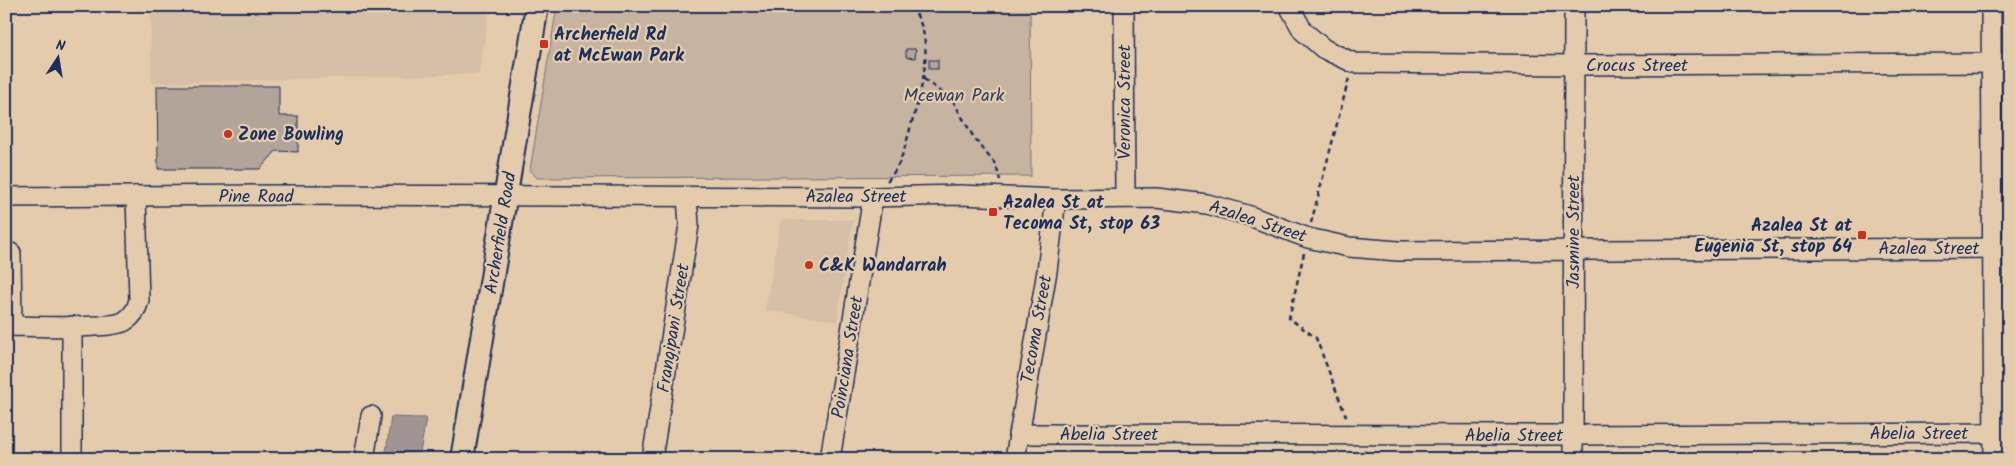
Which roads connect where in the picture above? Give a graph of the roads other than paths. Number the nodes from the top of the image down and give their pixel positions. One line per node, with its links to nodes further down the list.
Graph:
1 (537, 6): 11 (main road, Archerfield Road)
2 (1124, 6): 13 (street, Veronica Street)
3 (1289, 6): 7 (street, Crocus Street)
4 (1574, 6): 7 (street, Jasmine Street)
5 (1991, 6): 6 (street)
6 (2000, 63): 7 (street, Crocus Street); 15 (street)
7 (1574, 66): 16 (street, Jasmine Street)
8 (136, 196): 10 (street, Pine Road); 11 (street, Pine Road); 19 (street)
9 (687, 196): 11 (street, Azalea Street); 12 (street, Azalea Street); 27 (street, Frangipani Street)
10 (6, 197)
11 (507, 197): 26 (main road, Archerfield Road)
12 (873, 197): 14 (street, Azalea Street); 28 (street, Poinciana Street)
13 (1125, 197): 14 (street, Azalea Street); 16 (street, Azalea Street)
14 (1056, 199): 22 (street, Tecoma Street)
15 (2000, 248): 16 (street, Azalea Street); 21 (street)
16 (1573, 250): 23 (street, Jasmine Street)
17 (10, 254): 18 (street)
18 (9, 326): 19 (street)
19 (72, 326): 24 (street)
20 (371, 416): 25 (street)
21 (2001, 433): 23 (street, Abelia Street); 31 (street)
22 (1018, 434): 23 (street, Abelia Street); 29 (street, Tecoma Street)
23 (1573, 435): 30 (street, Jasmine Street)
24 (72, 459)
25 (364, 459)
26 (462, 459)
27 (652, 459)
28 (830, 459)
29 (1014, 459)
30 (1573, 459)
31 (1994, 459)

